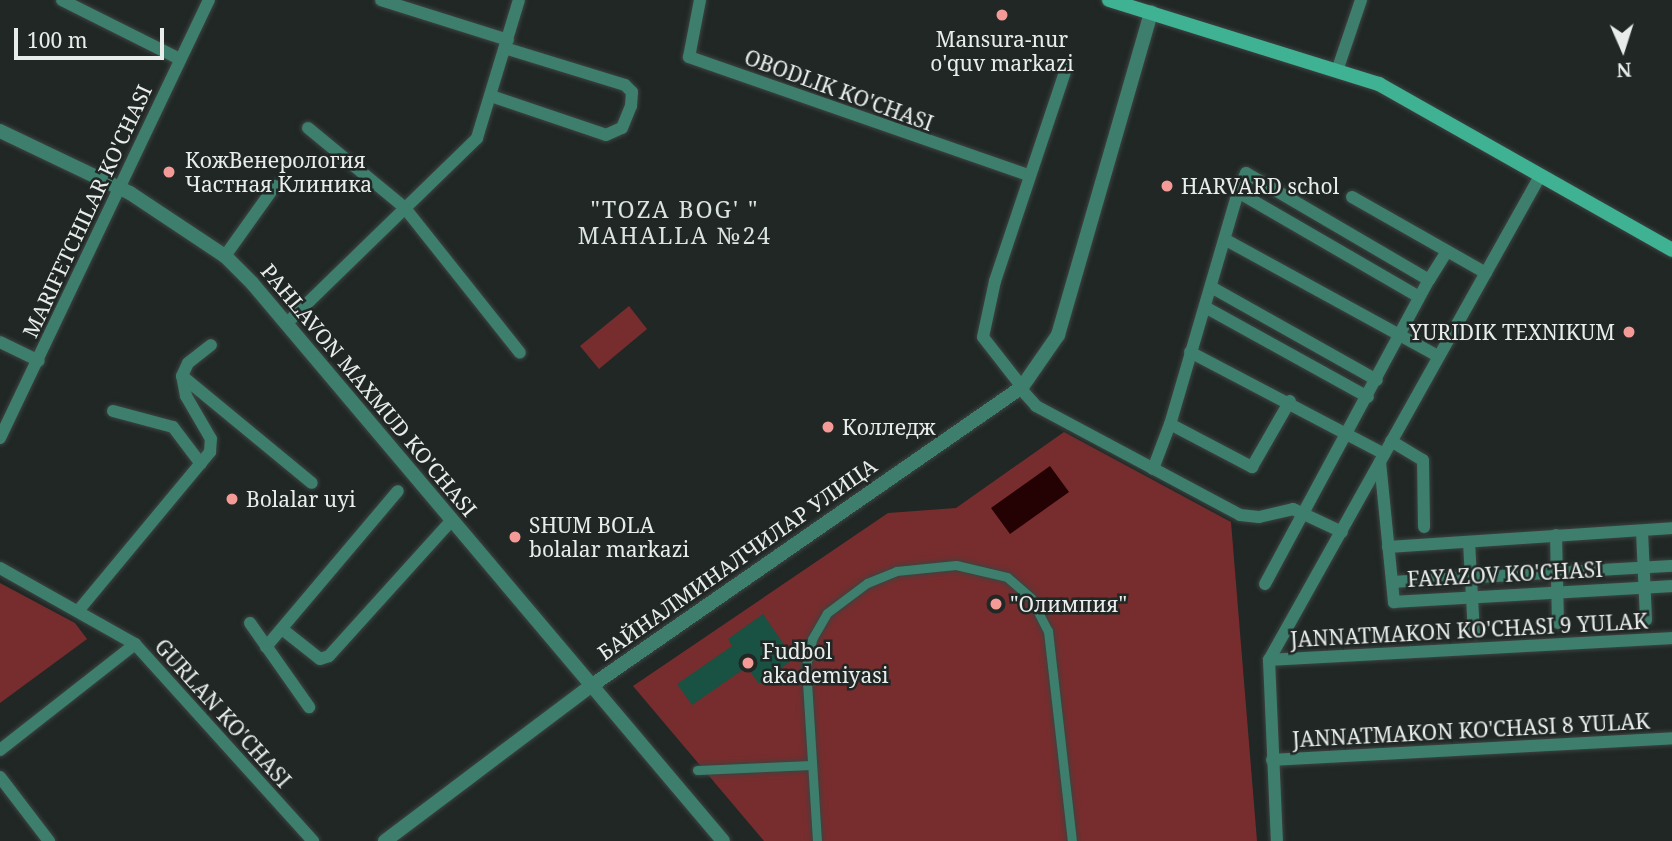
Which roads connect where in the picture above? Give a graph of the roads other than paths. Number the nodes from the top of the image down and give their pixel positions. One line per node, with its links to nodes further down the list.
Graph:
1 (62, 0): 10 (street)
2 (209, 0): 10 (street, MARIFETCHILAR KO'CHASI)
3 (381, 0): 9 (street)
4 (519, 0): 9 (street)
5 (700, 0): 16 (street, OBODLIK KO'CHASI)
6 (1110, 0): 8 (main road)
7 (1361, 0): 11 (street)
8 (1153, 6): 11 (main road); 42 (street, БАЙНАЛМИНАЛЧИЛАР УЛИЦА)
9 (507, 44): 13 (street); 13 (street)
10 (180, 59): 19 (street, MARIFETCHILAR KO'CHASI)
11 (1338, 68): 17 (main road)
12 (1066, 69): 16 (street)
13 (491, 96): 22 (street)
14 (308, 128): 22 (street)
15 (0, 131): 19 (street, PAHLAVON MAXMUD KO'CHASI)
16 (1030, 176): 42 (street)
17 (1540, 176): 24 (main road); 27 (street)
18 (275, 186): 26 (street)
19 (118, 188): 26 (street, PAHLAVON MAXMUD KO'CHASI); 39 (street, MARIFETCHILAR KO'CHASI)
20 (1238, 192): 23 (street); 28 (street); 30 (street)
21 (1352, 197): 25 (street)
22 (404, 207): 32 (street); 37 (street)
23 (1226, 240): 29 (street); 33 (street)
24 (1672, 250)
25 (1447, 251): 27 (street); 28 (street)
26 (225, 256): 32 (street, PAHLAVON MAXMUD KO'CHASI)
27 (1486, 273): 38 (street)
28 (1429, 280): 30 (street)
29 (1211, 288): 31 (street); 41 (street)
30 (1419, 297): 33 (street)
31 (1205, 307): 36 (street); 43 (street)
32 (288, 322): 56 (street, PAHLAVON MAXMUD KO'CHASI)
33 (1401, 336): 38 (street); 41 (street)
34 (0, 342): 39 (street)
35 (211, 345): 40 (street)
36 (1190, 352): 44 (street); 46 (street)
37 (520, 353)
38 (1438, 356): 49 (street)
39 (39, 361): 48 (street, MARIFETCHILAR KO'CHASI)
40 (182, 376): 51 (street); 53 (street)
41 (1377, 380): 43 (street)
42 (1021, 388): 52 (street); 85 (street, БАЙНАЛМИНАЛЧИЛАР УЛИЦА)
43 (1368, 397): 47 (street)
44 (1290, 401): 46 (street); 47 (street)
45 (113, 411): 51 (street)
46 (1170, 424): 52 (street)
47 (1348, 433): 50 (street); 55 (street)
48 (0, 438)
49 (1391, 441): 50 (street); 57 (street)
50 (1382, 458): 60 (street); 63 (street, FAYAZOV KO'CHASI)
51 (201, 464): 75 (street)
52 (1153, 469): 55 (street)
53 (312, 483)
54 (398, 491): 79 (street)
55 (1305, 513): 60 (street); 70 (street)
56 (452, 520): 79 (street); 85 (street, PAHLAVON MAXMUD KO'CHASI)
57 (1424, 527)
58 (1672, 528): 59 (street, FAYAZOV KO'CHASI)
59 (1642, 531): 61 (street, FAYAZOV KO'CHASI); 65 (street)
60 (1342, 532): 84 (street)
61 (1556, 535): 62 (street, FAYAZOV KO'CHASI); 67 (street)
62 (1469, 542): 63 (street, FAYAZOV KO'CHASI); 68 (street)
63 (1388, 547): 69 (street, FAYAZOV KO'CHASI)
64 (1672, 566): 65 (street)
65 (1644, 567): 67 (street); 72 (street)
66 (0, 568): 75 (street)
67 (1558, 570): 68 (street); 73 (street)
68 (1472, 576): 69 (street); 74 (street)
69 (1392, 582): 74 (street, FAYAZOV KO'CHASI)
70 (1265, 584)
71 (1672, 586): 72 (street, FAYAZOV KO'CHASI)
72 (1644, 587): 73 (street, FAYAZOV KO'CHASI); 76 (street)
73 (1558, 591): 74 (street, FAYAZOV KO'CHASI); 78 (street)
74 (1472, 597): 80 (street)
75 (78, 611): 82 (street)
76 (1646, 620)
77 (250, 622): 83 (street)
78 (1558, 623)
79 (282, 629): 83 (street)
80 (1474, 633)
81 (1672, 638): 84 (street, JANNATMAKON KO'CHASI 9 YULAK)
82 (135, 644): 88 (street, GURLAN KO'CHASI); 94 (street, GURLAN KO'CHASI)
83 (266, 647): 86 (street)
84 (1269, 660): 89 (street)
85 (591, 686): 95 (street, БАЙНАЛМИНАЛЧИЛАР УЛИЦА); 96 (street, PAHLAVON MAXMUD KO'CHASI)
86 (309, 707)
87 (1672, 738): 89 (street, JANNATMAKON KO'CHASI 8 YULAK)
88 (0, 750)
89 (1272, 760): 99 (street)
90 (812, 765): 91 (street); 97 (street); 98 (street)
91 (696, 770)
92 (0, 777): 93 (street)
93 (49, 841)
94 (313, 841)
95 (385, 841)
96 (721, 841)
97 (817, 841)
98 (1072, 841)
99 (1277, 841)

